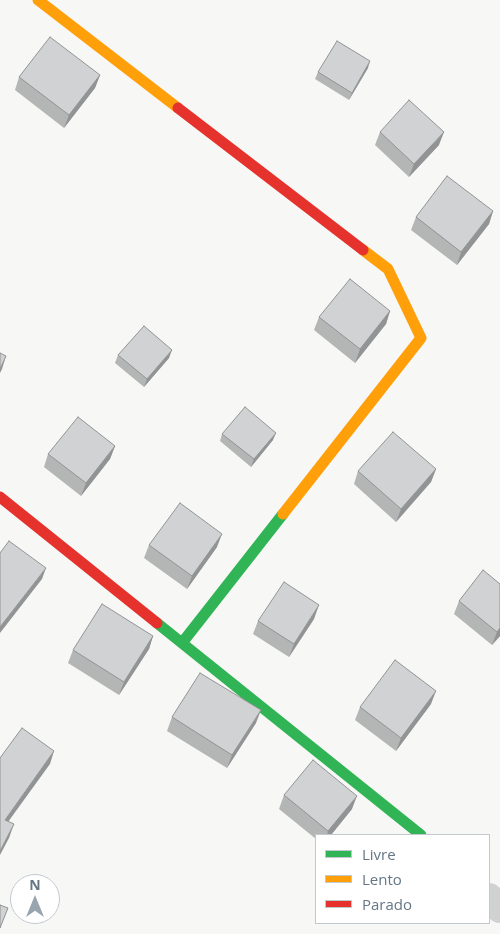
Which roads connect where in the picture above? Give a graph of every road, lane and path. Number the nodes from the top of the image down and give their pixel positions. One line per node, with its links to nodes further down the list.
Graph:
1 (38, 0): 3 (street)
2 (1, 500): 3 (street)
3 (182, 643): 4 (street)
4 (420, 834)
5 (490, 899): 6 (street)
6 (500, 909)

